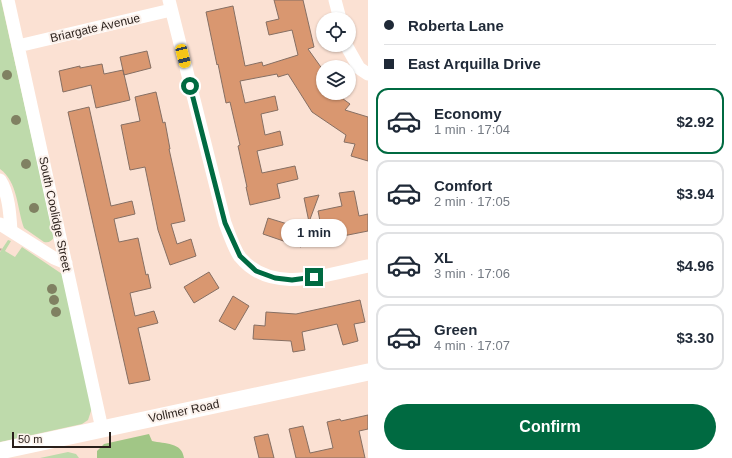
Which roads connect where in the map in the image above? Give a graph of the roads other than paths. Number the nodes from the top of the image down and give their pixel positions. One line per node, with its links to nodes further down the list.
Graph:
1 (8, 0): 5 (street, South Coolidge Street)
2 (335, 0): 4 (street)
3 (170, 5): 5 (street, Briargate Avenue); 11 (street)
4 (338, 12)
5 (18, 46): 10 (street, South Coolidge Street)
6 (350, 52): 7 (street)
7 (368, 74)
8 (0, 180): 9 (street)
9 (5, 228): 10 (street)
10 (66, 263): 13 (street, South Coolidge Street)
11 (368, 266)
12 (368, 372): 13 (main road, Vollmer Road)
13 (102, 429): 14 (main road, Vollmer Road)
14 (0, 451)

